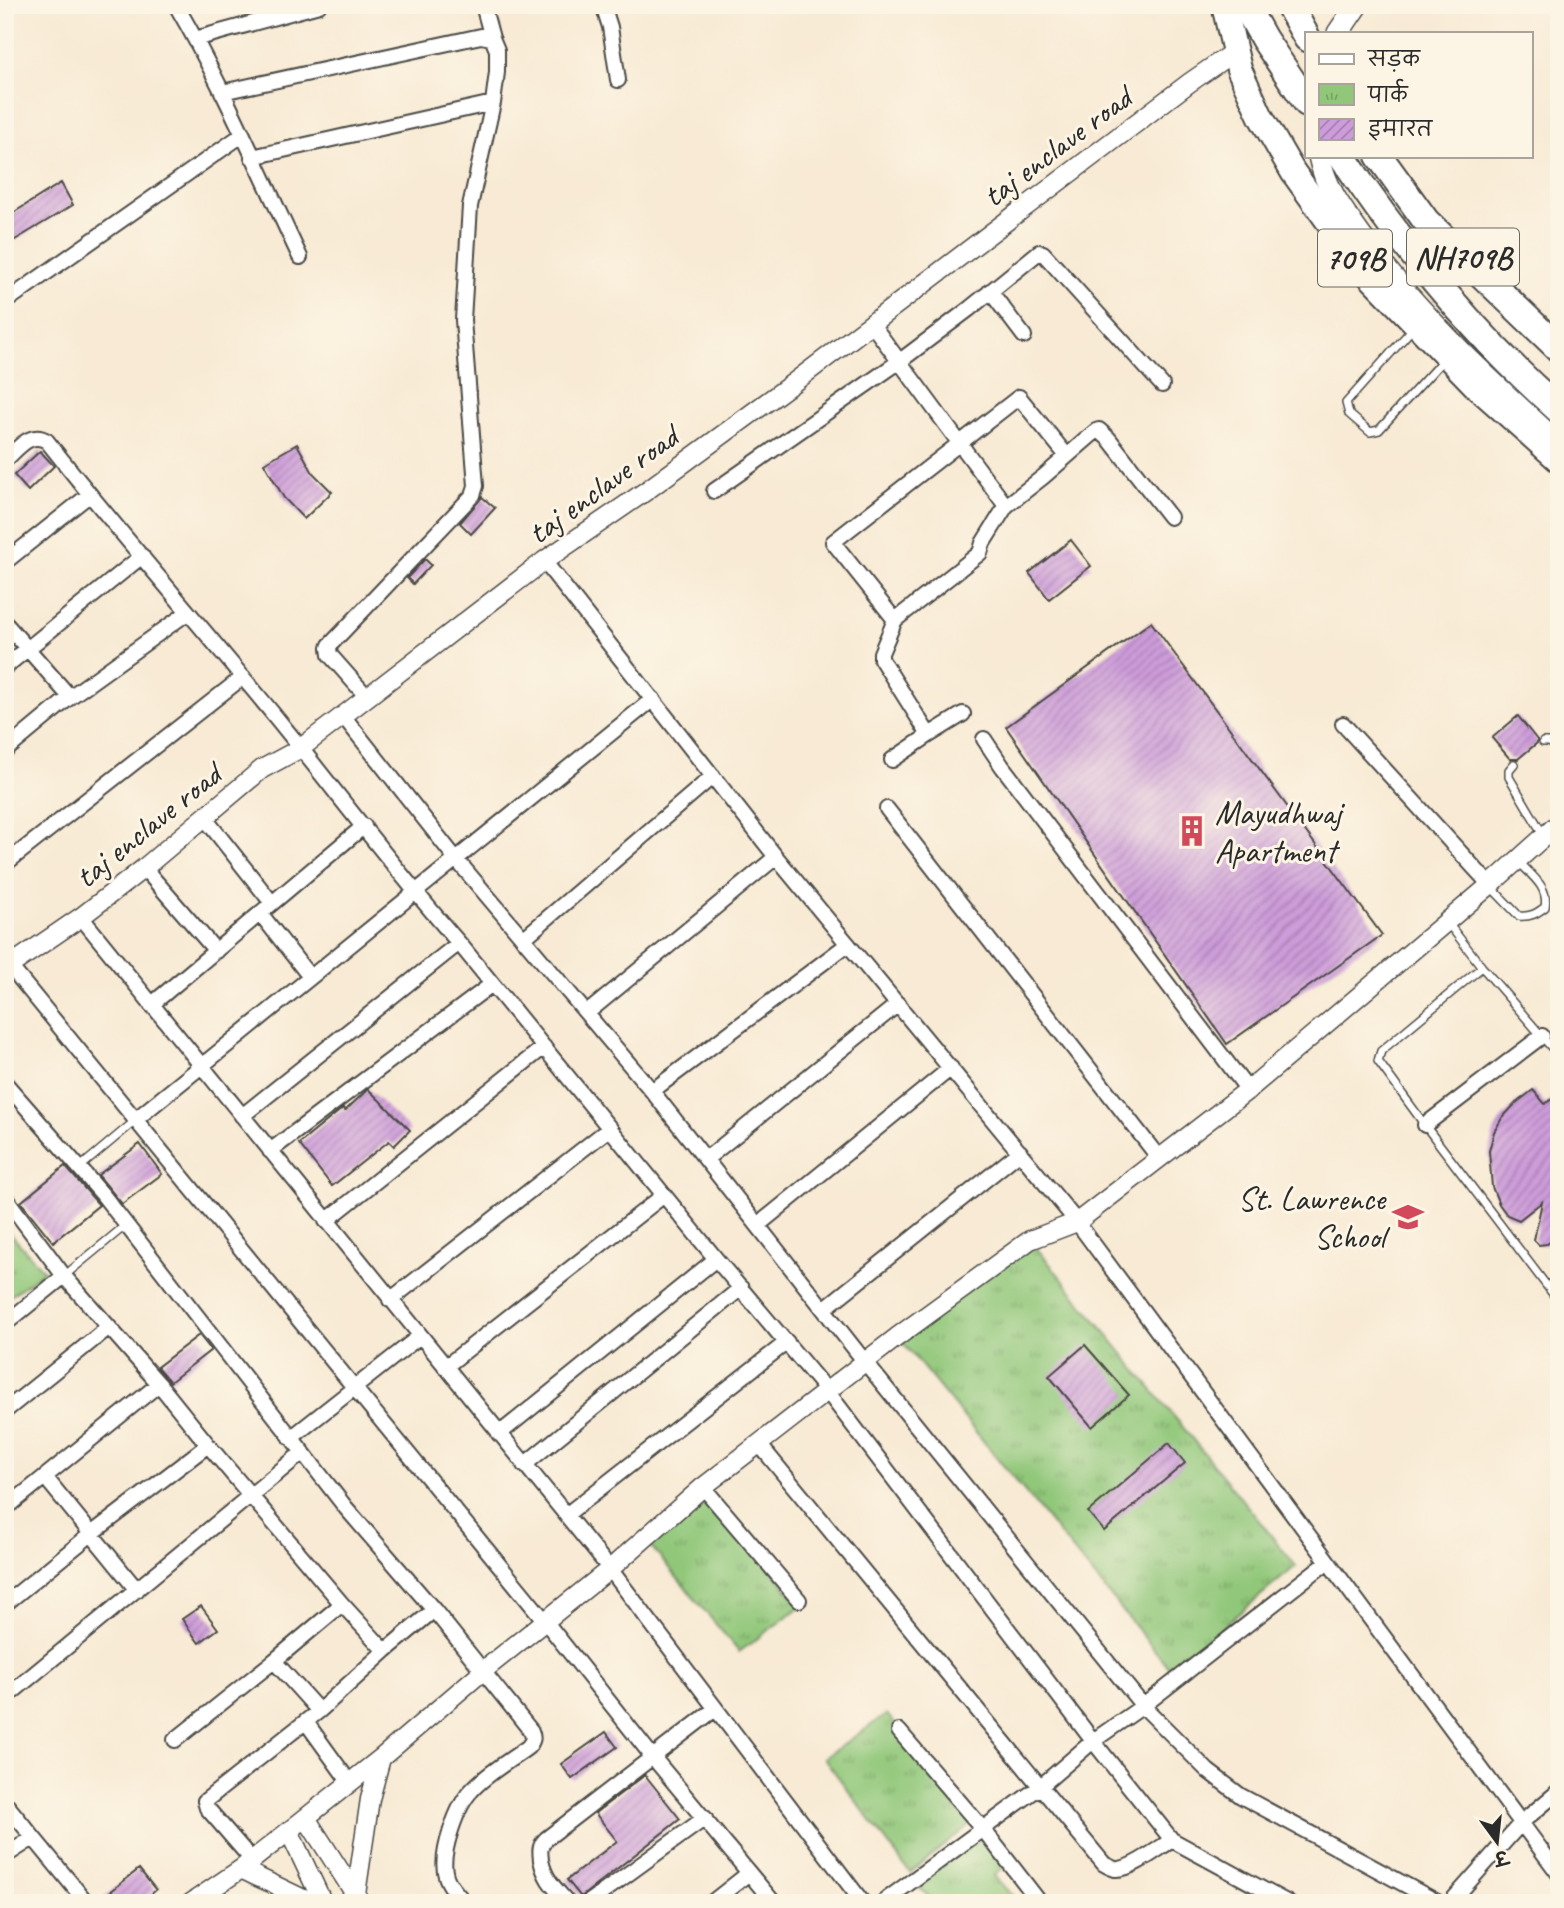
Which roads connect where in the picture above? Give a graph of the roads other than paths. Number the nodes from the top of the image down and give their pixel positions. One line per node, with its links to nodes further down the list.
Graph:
1 (176, 5): 11 (street)
2 (319, 5): 11 (street)
3 (483, 5): 12 (street)
4 (603, 5): 14 (street)
5 (1224, 5): 13 (highway, 709B)
6 (1245, 5): 16 (highway)
7 (1289, 5): 10 (highway)
8 (1357, 5): 9 (main road)
9 (1339, 32)
10 (1305, 34)
11 (195, 38): 15 (street)
12 (492, 38): 15 (street); 17 (street)
13 (1235, 51): 26 (street, taj enclave road); 27 (highway, 709B)
14 (618, 80)
15 (222, 92): 18 (street)
16 (1305, 100)
17 (493, 103): 19 (street); 53 (street)
18 (242, 135): 19 (street); 25 (street)
19 (253, 158): 23 (street)
20 (1320, 158): 35 (main road)
21 (1343, 158): 33 (highway, NH709B)
22 (1380, 158): 29 (highway, NH709B)
23 (300, 257)
24 (990, 291): 28 (street); 31 (street); 32 (street)
25 (5, 302)
26 (872, 323): 31 (street); 44 (street, taj enclave road)
27 (1416, 324): 30 (highway, 709B); 30 (lane)
28 (1024, 336)
29 (1559, 349)
30 (1447, 356): 38 (highway, 709B)
31 (900, 361): 34 (street); 39 (street)
32 (1162, 385)
33 (1559, 410)
34 (961, 443): 36 (street); 41 (street); 47 (street)
35 (1559, 444)
36 (1067, 456): 41 (street); 42 (street)
37 (5, 460): 40 (street)
38 (1559, 460)
39 (714, 491)
40 (89, 495): 43 (street); 45 (street)
41 (1006, 506): 47 (street)
42 (1170, 517)
43 (142, 556): 46 (street); 49 (street)
44 (544, 561): 53 (street, taj enclave road); 54 (street)
45 (5, 562)
46 (187, 613): 51 (street); 52 (street)
47 (895, 620): 58 (street)
48 (5, 623): 49 (street)
49 (29, 648): 50 (street); 52 (street)
50 (5, 667)
51 (243, 677): 61 (street); 74 (street)
52 (71, 696): 63 (street)
53 (368, 698): 56 (street, taj enclave road)
54 (653, 699): 66 (street); 72 (street)
55 (963, 714): 58 (street)
56 (344, 717): 61 (street, taj enclave road); 72 (street)
57 (1343, 724): 76 (street)
58 (929, 735): 64 (street)
59 (984, 739): 99 (street)
60 (1543, 742): 62 (lane)
61 (302, 748): 68 (street, taj enclave road); 69 (street)
62 (1559, 748)
63 (5, 751)
64 (892, 760)
65 (1514, 764): 70 (lane)
66 (713, 776): 71 (street); 82 (street)
67 (887, 808): 108 (street)
68 (204, 817): 75 (street, taj enclave road); 78 (street)
69 (364, 826): 77 (street); 78 (street)
70 (1553, 833): 73 (street)
71 (776, 857): 84 (street); 92 (street)
72 (456, 859): 77 (street); 82 (street)
73 (1518, 860): 76 (street); 76 (lane)
74 (5, 864)
75 (144, 868): 80 (street, taj enclave road); 85 (street)
76 (1490, 885): 81 (street)
77 (415, 893): 83 (street); 88 (street)
78 (272, 903): 79 (street)
79 (260, 913): 85 (street); 88 (street)
80 (81, 917): 86 (street, taj enclave road); 91 (street)
81 (1447, 922): 87 (lane); 99 (street)
82 (523, 939): 92 (street)
83 (459, 943): 89 (street); 101 (street)
84 (848, 944): 90 (street); 100 (street)
85 (216, 951): 91 (street)
86 (7, 965): 102 (street)
87 (1482, 967): 93 (lane); 103 (lane)
88 (310, 977): 96 (street)
89 (492, 984): 94 (street); 105 (street)
90 (898, 1004): 97 (street); 107 (street)
91 (151, 1005): 96 (street)
92 (587, 1013): 100 (street)
93 (1542, 1036): 95 (lane); 103 (street)
94 (544, 1047): 104 (street); 112 (street)
95 (1559, 1056)
96 (201, 1066): 101 (street); 102 (street)
97 (951, 1068): 106 (street); 115 (street)
98 (5, 1083): 109 (street)
99 (1248, 1090): 108 (street)
100 (652, 1091): 107 (street)
101 (242, 1116): 105 (street)
102 (135, 1120): 109 (lane); 129 (street)
103 (1425, 1125): 120 (lane)
104 (610, 1128): 110 (street); 119 (street)
105 (270, 1151): 112 (street)
106 (1020, 1152): 113 (street); 121 (street)
107 (706, 1159): 115 (street)
108 (1153, 1163): 113 (street)
109 (79, 1168): 114 (street)
110 (664, 1195): 116 (street); 127 (street)
111 (5, 1197): 117 (street)
112 (326, 1221): 119 (street)
113 (1077, 1222): 126 (street); 144 (street)
114 (126, 1225): 117 (lane); 133 (street)
115 (758, 1225): 121 (street)
116 (716, 1259): 118 (street); 132 (street)
117 (64, 1276): 122 (street); 123 (street)
118 (741, 1288): 125 (street); 137 (street)
119 (390, 1300): 124 (street)
120 (1559, 1302)
121 (824, 1310): 126 (street)
122 (5, 1324)
123 (109, 1327): 128 (street); 131 (street)
124 (420, 1336): 127 (street); 129 (street)
125 (787, 1342): 130 (street); 142 (street)
126 (864, 1362): 130 (street); 156 (street)
127 (445, 1367): 132 (street)
128 (159, 1384): 135 (street); 138 (street)
129 (355, 1388): 133 (street); 151 (street)
130 (827, 1391): 134 (street); 162 (street)
131 (5, 1411)
132 (499, 1434): 137 (street)
133 (291, 1438): 136 (street)
134 (759, 1444): 139 (street); 166 (street)
135 (208, 1445): 140 (street); 143 (street)
136 (303, 1452): 140 (street); 150 (street)
137 (524, 1465): 142 (street)
138 (45, 1477): 141 (street); 143 (street)
139 (703, 1487): 145 (street); 147 (street)
140 (251, 1495): 146 (street); 149 (street)
141 (5, 1509)
142 (566, 1515): 145 (street)
143 (90, 1535): 146 (street); 148 (street)
144 (1327, 1562): 156 (street); 171 (street)
145 (610, 1569): 151 (street); 157 (street)
146 (137, 1590): 155 (street)
147 (799, 1600)
148 (5, 1604)
149 (342, 1604): 152 (street); 153 (street)
150 (435, 1610): 152 (street); 154 (street)
151 (545, 1621): 154 (street); 163 (street)
152 (385, 1651): 158 (street)
153 (274, 1661): 158 (street); 161 (street)
154 (484, 1670): 164 (street); 186 (street)
155 (5, 1698)
156 (1143, 1706): 162 (street); 194 (street)
157 (715, 1709): 163 (street); 191 (street)
158 (319, 1711): 159 (street)
159 (306, 1722): 165 (street); 177 (street)
160 (899, 1731): 172 (street)
161 (175, 1740)
162 (1093, 1741): 166 (street); 175 (street)
163 (652, 1756): 170 (street); 187 (street)
164 (380, 1758): 165 (street); 180 (street)
165 (350, 1783): 169 (street)
166 (1041, 1787): 172 (street); 175 (street)
167 (1559, 1791): 171 (street)
168 (5, 1803): 174 (street)
169 (306, 1818): 173 (street); 180 (street)
170 (705, 1818): 178 (street); 188 (street)
171 (1522, 1822): 179 (street); 195 (street)
172 (983, 1829): 181 (street); 192 (street)
173 (289, 1831): 177 (street); 185 (street)
174 (33, 1838): 176 (street); 182 (street)
175 (1172, 1840): 193 (street)
176 (5, 1856)
177 (247, 1865): 183 (street); 184 (street)
178 (749, 1872): 189 (street); 190 (street)
179 (1559, 1874)
180 (358, 1899)
181 (1038, 1900)
182 (81, 1901)
183 (191, 1903)
184 (312, 1903)
185 (323, 1903)
186 (465, 1903)
187 (568, 1903)
188 (588, 1903)
189 (711, 1903)
190 (774, 1903)
191 (863, 1903)
192 (882, 1903)
193 (1288, 1903)
194 (1439, 1903)
195 (1450, 1903)

